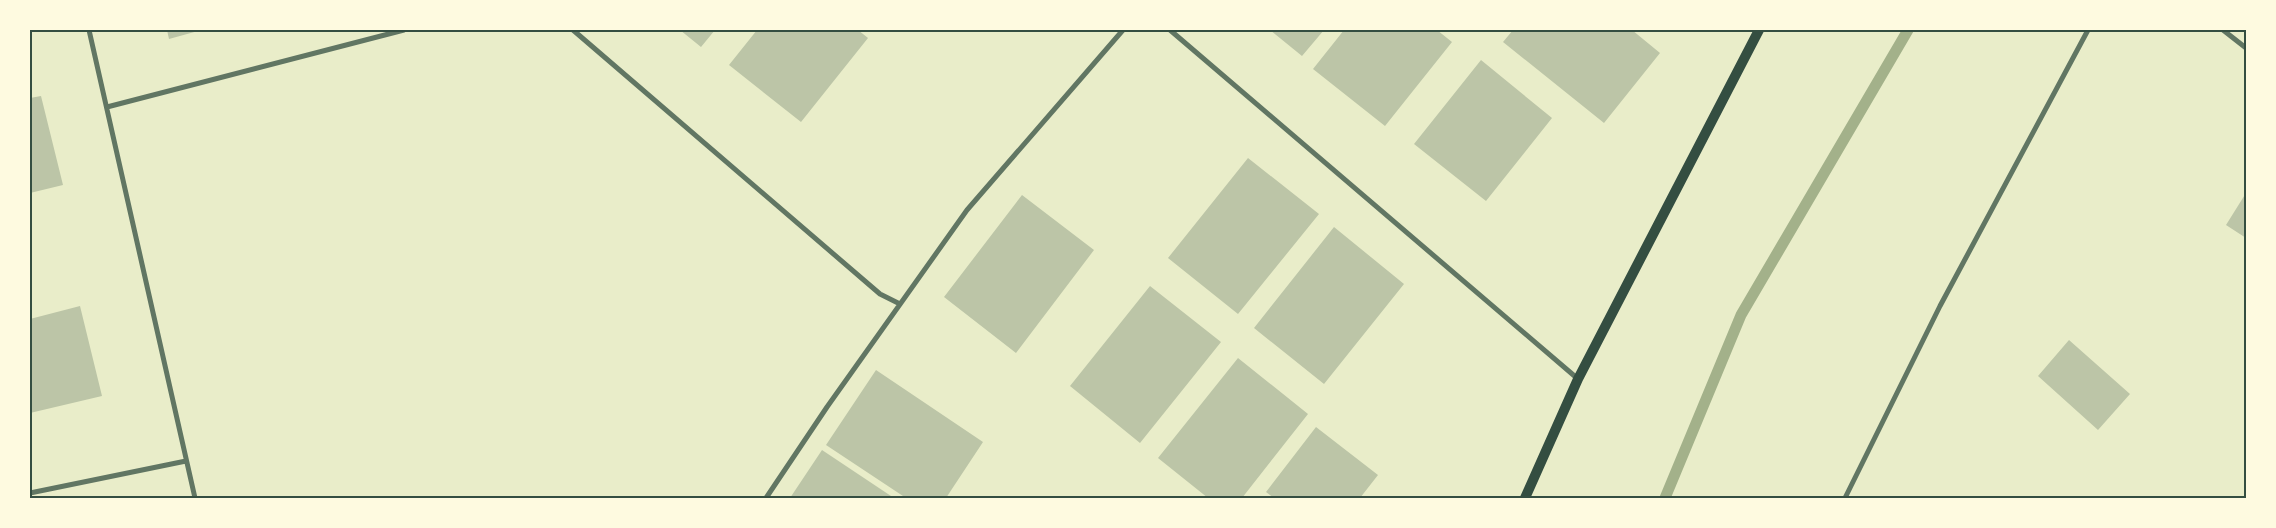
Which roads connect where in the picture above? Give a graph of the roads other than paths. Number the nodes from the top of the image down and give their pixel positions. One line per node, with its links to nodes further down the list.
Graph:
1 (89, 30): 10 (street)
2 (404, 30): 10 (street)
3 (573, 30): 11 (street)
4 (1123, 30): 11 (street)
5 (1170, 30): 12 (street)
6 (1759, 30): 12 (main road)
7 (2088, 30): 18 (street)
8 (2223, 30): 9 (street)
9 (2246, 48)
10 (107, 107): 13 (street)
11 (900, 304): 16 (street)
12 (1578, 379): 17 (main road)
13 (186, 461): 14 (street); 15 (street)
14 (30, 493)
15 (195, 498)
16 (766, 498)
17 (1525, 498)
18 (1845, 498)

